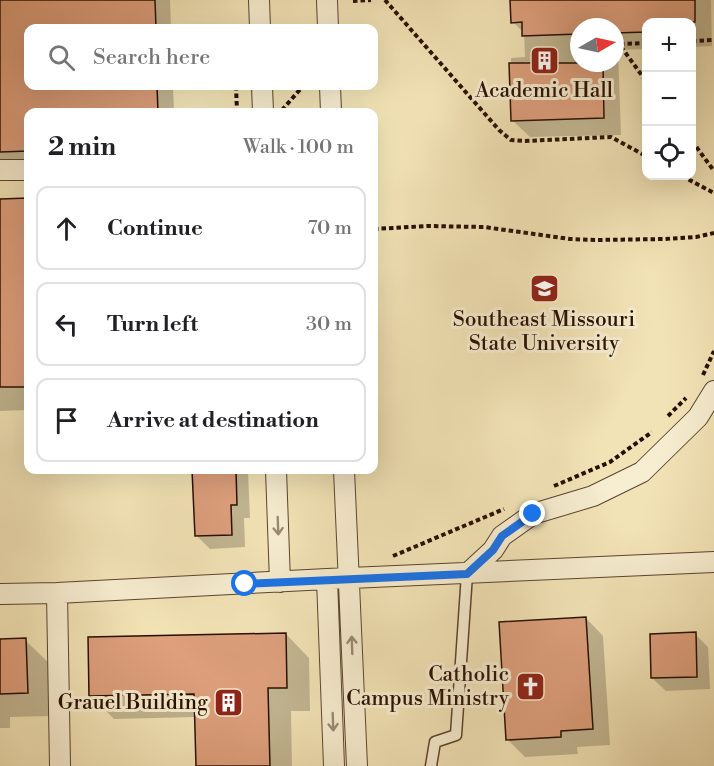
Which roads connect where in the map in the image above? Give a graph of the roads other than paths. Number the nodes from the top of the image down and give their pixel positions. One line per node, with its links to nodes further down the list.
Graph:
1 (259, 0): 3 (street)
2 (327, 0): 4 (street)
3 (260, 24)
4 (328, 24)
5 (264, 90): 7 (street)
6 (330, 90): 8 (street)
7 (271, 108)
8 (331, 108)
9 (0, 170): 10 (street)
10 (24, 170)
11 (708, 384): 15 (street)
12 (276, 474): 18 (street, one-way to 18)
13 (345, 474): 16 (street)
14 (714, 562): 15 (street)
15 (467, 574): 16 (street); 24 (lane)
16 (349, 578): 17 (street); 23 (street, one-way to 16)
17 (327, 579): 18 (street); 22 (street, one-way to 22)
18 (280, 582): 19 (street)
19 (57, 593): 20 (street); 21 (street)
20 (0, 594)
21 (60, 766)
22 (334, 766)
23 (357, 766)
24 (431, 766)

